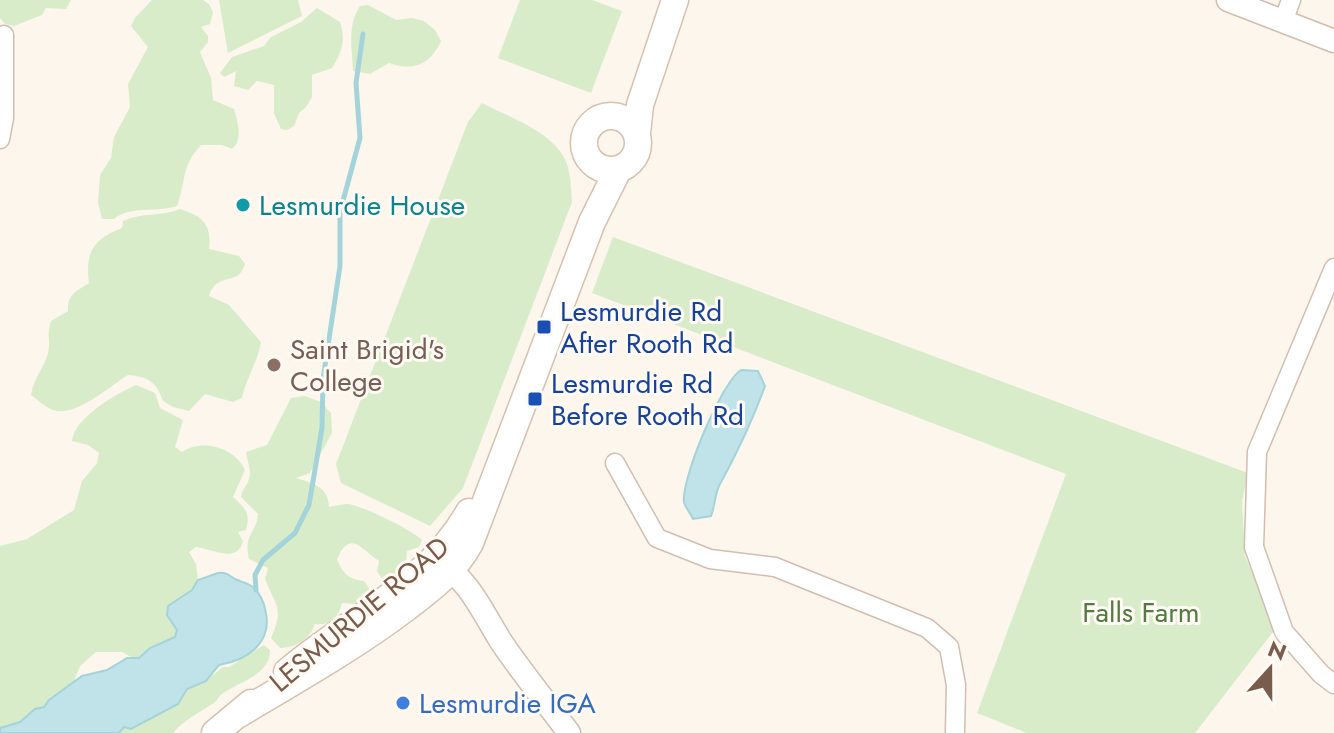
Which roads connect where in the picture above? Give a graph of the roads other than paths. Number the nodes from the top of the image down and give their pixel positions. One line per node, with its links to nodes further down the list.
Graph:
1 (675, 0): 7 (main road, LESMURDIE ROAD)
2 (1228, 0): 4 (street)
3 (1291, 0): 4 (street)
4 (1283, 22): 6 (street)
5 (4, 35): 10 (street)
6 (1334, 41)
7 (653, 64): 8 (main road, LESMURDIE ROAD); 9 (main road, LESMURDIE ROAD)
8 (612, 116): 9 (main road); 11 (main road, LESMURDIE ROAD)
9 (637, 133): 11 (main road, LESMURDIE ROAD)
10 (0, 139)
11 (606, 167): 14 (main road, LESMURDIE ROAD)
12 (1334, 268): 15 (street)
13 (615, 463): 18 (street)
14 (443, 570): 16 (main road, LESMURDIE ROAD); 17 (street)
15 (1334, 684)
16 (215, 733)
17 (569, 733)
18 (955, 733)

